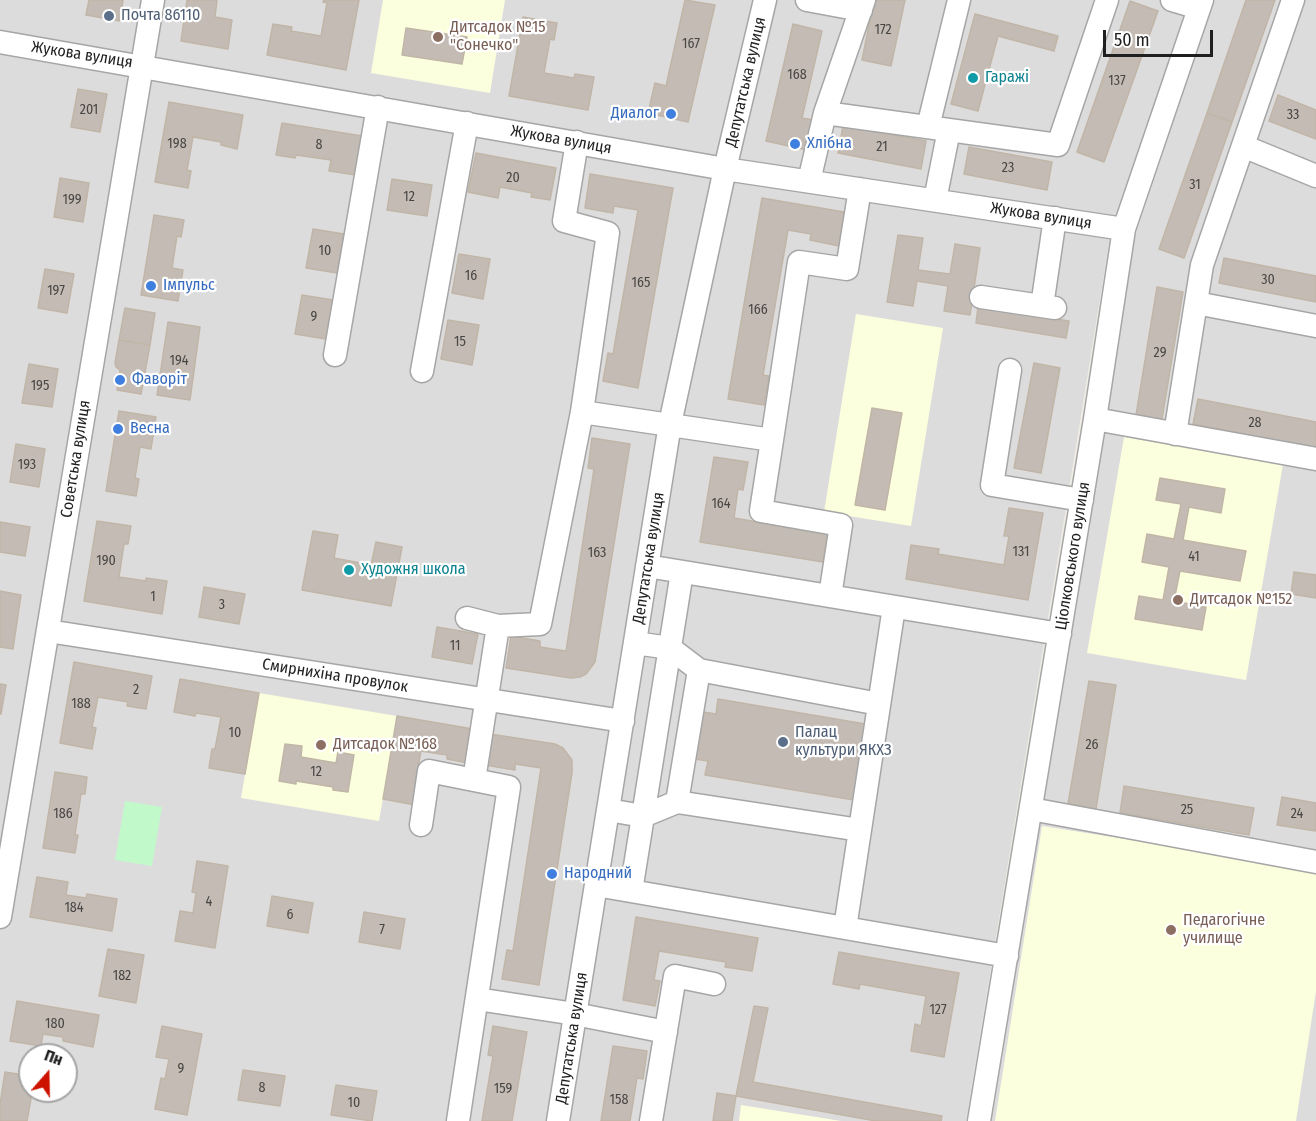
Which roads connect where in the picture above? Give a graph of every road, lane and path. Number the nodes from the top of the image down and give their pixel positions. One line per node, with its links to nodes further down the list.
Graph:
1 (153, 0): 11 (street, Советська вулиця)
2 (765, 0): 18 (street, Депутатська вулиця)
3 (807, 0): 9 (street)
4 (959, 0): 15 (street)
5 (1107, 0): 15 (street)
6 (1172, 0): 8 (street)
7 (1293, 0): 17 (street)
8 (1200, 4): 24 (street, Ціолковського вулиця)
9 (862, 5): 13 (street)
10 (0, 42): 11 (street, Жукова вулиця)
11 (142, 65): 12 (street, Жукова вулиця); 44 (street, Советська вулиця)
12 (378, 107): 14 (street, Жукова вулиця); 28 (street)
13 (825, 113): 15 (street); 20 (street)
14 (467, 123): 16 (street, Жукова вулиця); 30 (street)
15 (939, 129): 22 (street)
16 (577, 142): 18 (street, Жукова вулиця); 31 (street)
17 (1243, 146): 19 (street); 26 (street)
18 (725, 169): 20 (street, Жукова вулиця); 33 (street, Депутатська вулиця)
19 (1316, 176)
20 (809, 181): 21 (street, Жукова вулиця)
21 (860, 189): 22 (street, Жукова вулиця); 35 (street)
22 (935, 200): 23 (street, Жукова вулиця)
23 (1055, 218): 24 (street, Жукова вулиця); 25 (street)
24 (1124, 228): 32 (street, Ціолковського вулиця)
25 (981, 297)
26 (1196, 303): 27 (street); 34 (street)
27 (1316, 326)
28 (335, 355)
29 (1010, 370): 37 (street)
30 (422, 371)
31 (582, 412): 33 (street); 43 (street)
32 (1095, 419): 34 (street); 37 (street, Ціолковського вулиця)
33 (670, 424): 35 (street); 38 (street, Депутатська вулиця)
34 (1175, 434): 36 (street)
35 (772, 440): 40 (street)
36 (1316, 459)
37 (1082, 500): 45 (street, Ціолковського вулиця)
38 (647, 566): 39 (street); 46 (street, Депутатська вулиця)
39 (682, 572): 40 (street); 47 (street)
40 (830, 596): 41 (street)
41 (894, 607): 45 (street); 50 (street)
42 (466, 618): 43 (street)
43 (498, 626): 49 (street)
44 (48, 631): 49 (street, Смирнихіна провулок); 62 (street, Советська вулиця)
45 (1060, 634): 54 (street, Ціолковського вулиця)
46 (635, 643): 47 (street); 51 (street, Депутатська вулиця)
47 (670, 648): 48 (street); 56 (street)
48 (699, 670): 50 (street); 53 (street)
49 (487, 699): 51 (street, Смирнихіна провулок); 52 (street)
50 (879, 704): 58 (street)
51 (622, 721): 55 (street, Депутатська вулиця)
52 (474, 780): 57 (street); 66 (street)
53 (677, 802): 56 (street); 58 (street)
54 (1031, 809): 59 (street); 64 (street, Ціолковського вулиця)
55 (608, 810): 56 (street); 60 (street, Депутатська вулиця)
56 (643, 816): 61 (street)
57 (421, 825)
58 (860, 830): 63 (street)
59 (1316, 862)
60 (596, 885): 61 (street); 67 (street, Депутатська вулиця)
61 (631, 891): 63 (street)
62 (0, 917)
63 (845, 928): 64 (street)
64 (1006, 956): 72 (street, Ціолковського вулиця)
65 (714, 984): 68 (street)
66 (477, 999): 67 (street); 69 (street)
67 (575, 1014): 68 (street); 70 (street, Депутатська вулиця)
68 (666, 1032): 71 (street)
69 (458, 1121)
70 (558, 1121)
71 (651, 1121)
72 (979, 1121)

